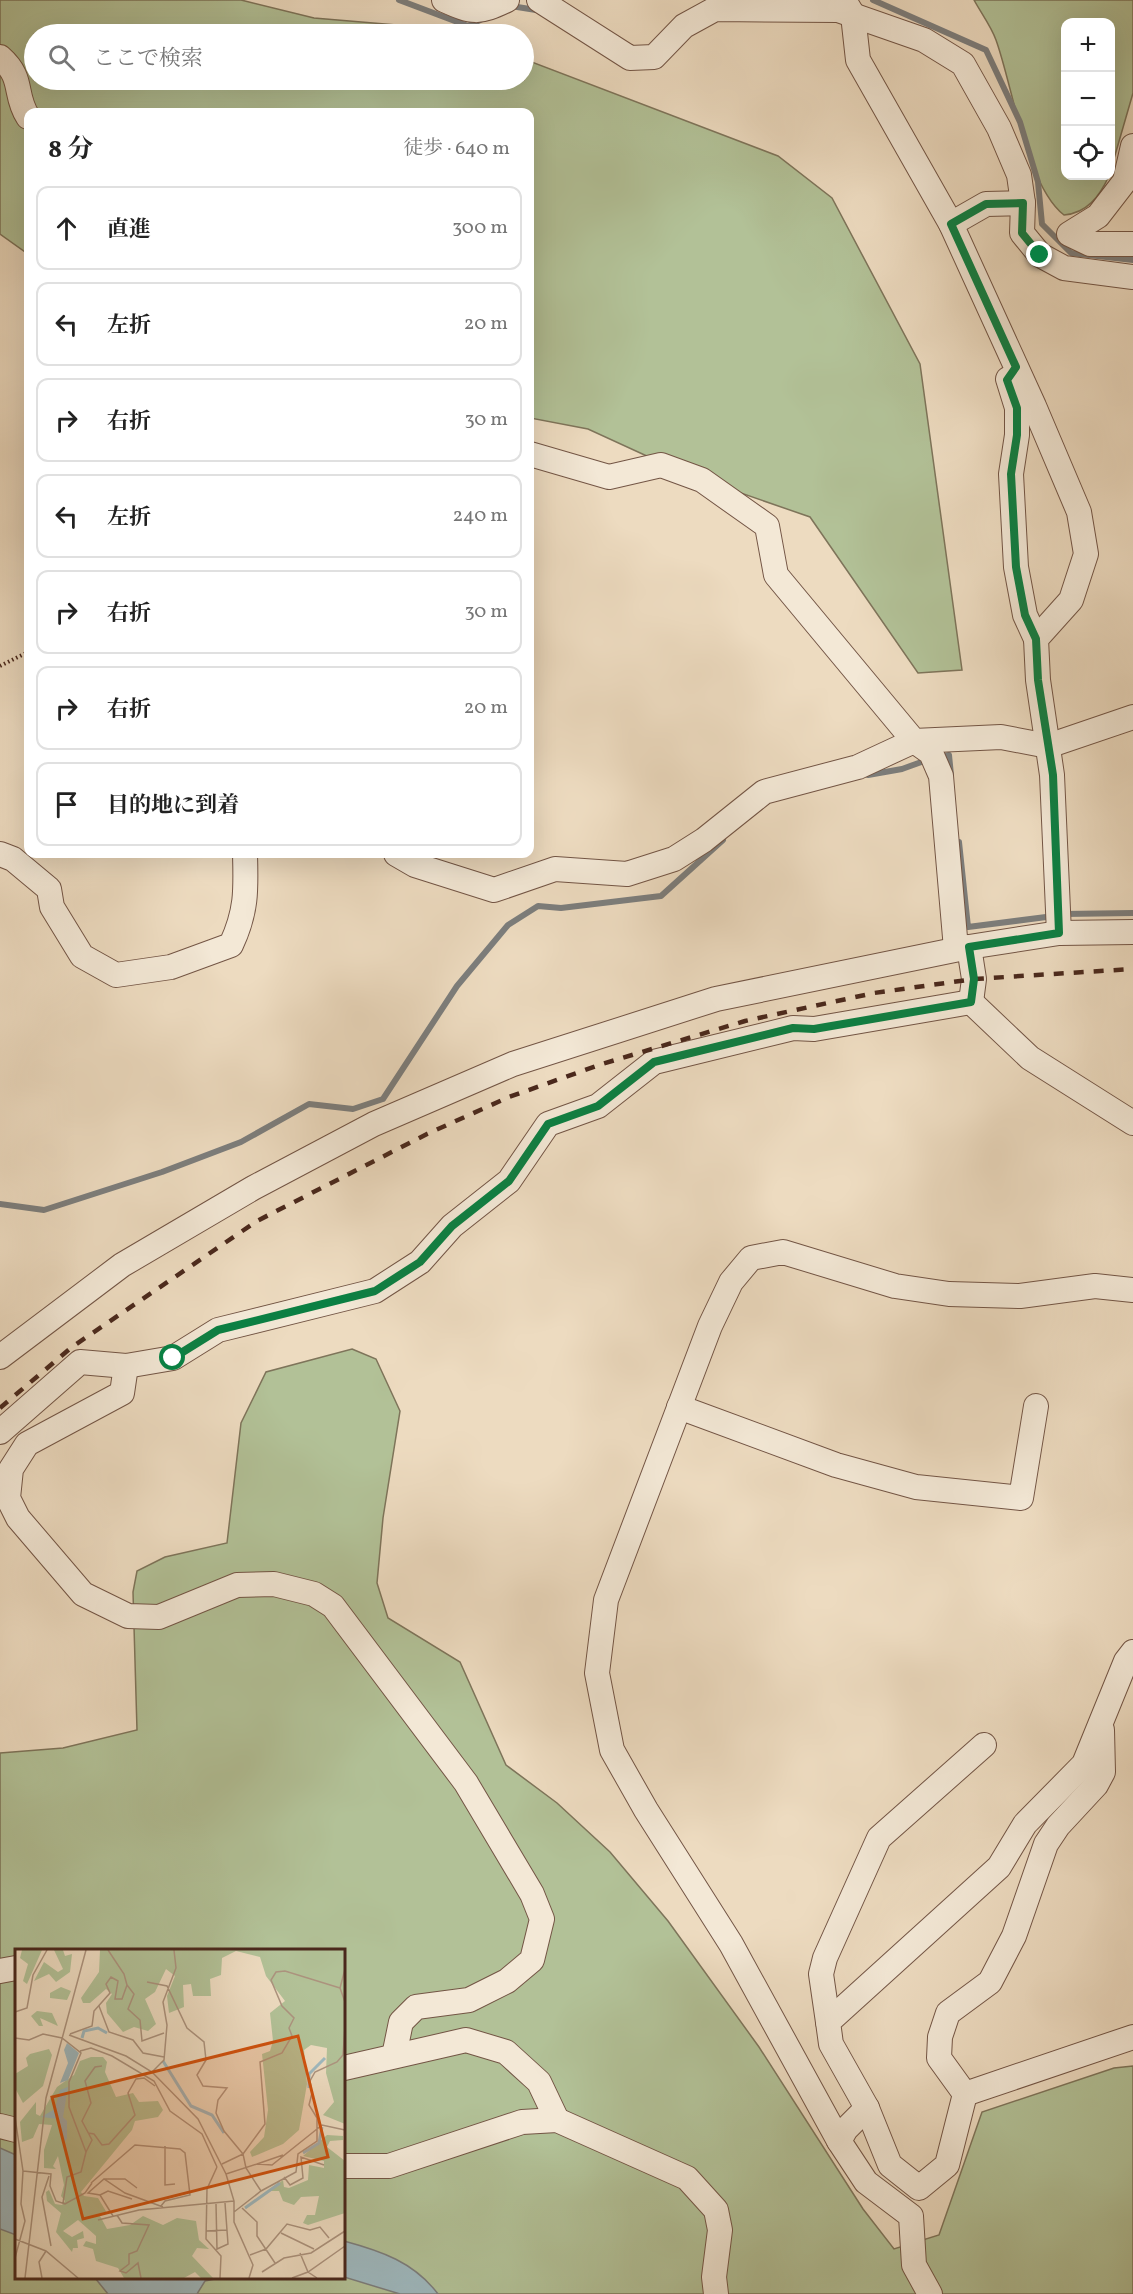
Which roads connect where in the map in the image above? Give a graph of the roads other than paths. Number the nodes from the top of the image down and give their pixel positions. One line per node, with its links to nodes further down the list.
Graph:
1 (444, 0): 2 (street)
2 (507, 0)
3 (539, 0): 4 (street)
4 (848, 8): 8 (street); 9 (street)
5 (0, 57): 6 (street)
6 (24, 111)
7 (1133, 146): 10 (street)
8 (1023, 203): 9 (street); 11 (street)
9 (951, 224): 12 (street)
10 (1133, 244)
11 (1133, 277)
12 (1016, 367): 14 (street); 14 (street)
13 (534, 455): 16 (street)
14 (1036, 639): 17 (street)
15 (1133, 717): 17 (street)
16 (914, 741): 17 (street); 20 (street); 23 (street)
17 (1048, 746): 22 (street)
18 (0, 854): 19 (street)
19 (244, 858)
20 (403, 858)
21 (1133, 932): 22 (street)
22 (1059, 933): 23 (street)
23 (963, 948): 24 (street); 27 (street)
24 (971, 1002): 25 (street); 28 (street)
25 (1133, 1123)
26 (1133, 1290): 30 (street)
27 (0, 1357)
28 (126, 1366): 31 (street); 39 (street)
29 (1036, 1406): 30 (street)
30 (679, 1407): 46 (street)
31 (0, 1432)
32 (1133, 1652): 33 (street)
33 (1101, 1720): 37 (street); 41 (street)
34 (984, 1745): 37 (street)
35 (15, 1968): 36 (street)
36 (0, 1971)
37 (828, 2022): 42 (street)
38 (1133, 2037): 41 (street)
39 (394, 2056): 40 (street); 43 (street)
40 (345, 2068)
41 (965, 2094): 42 (street)
42 (867, 2108): 46 (street)
43 (557, 2120): 47 (street); 48 (street)
44 (0, 2126): 45 (street)
45 (15, 2130)
46 (839, 2140): 49 (street)
47 (345, 2166)
48 (716, 2294)
49 (930, 2294)

